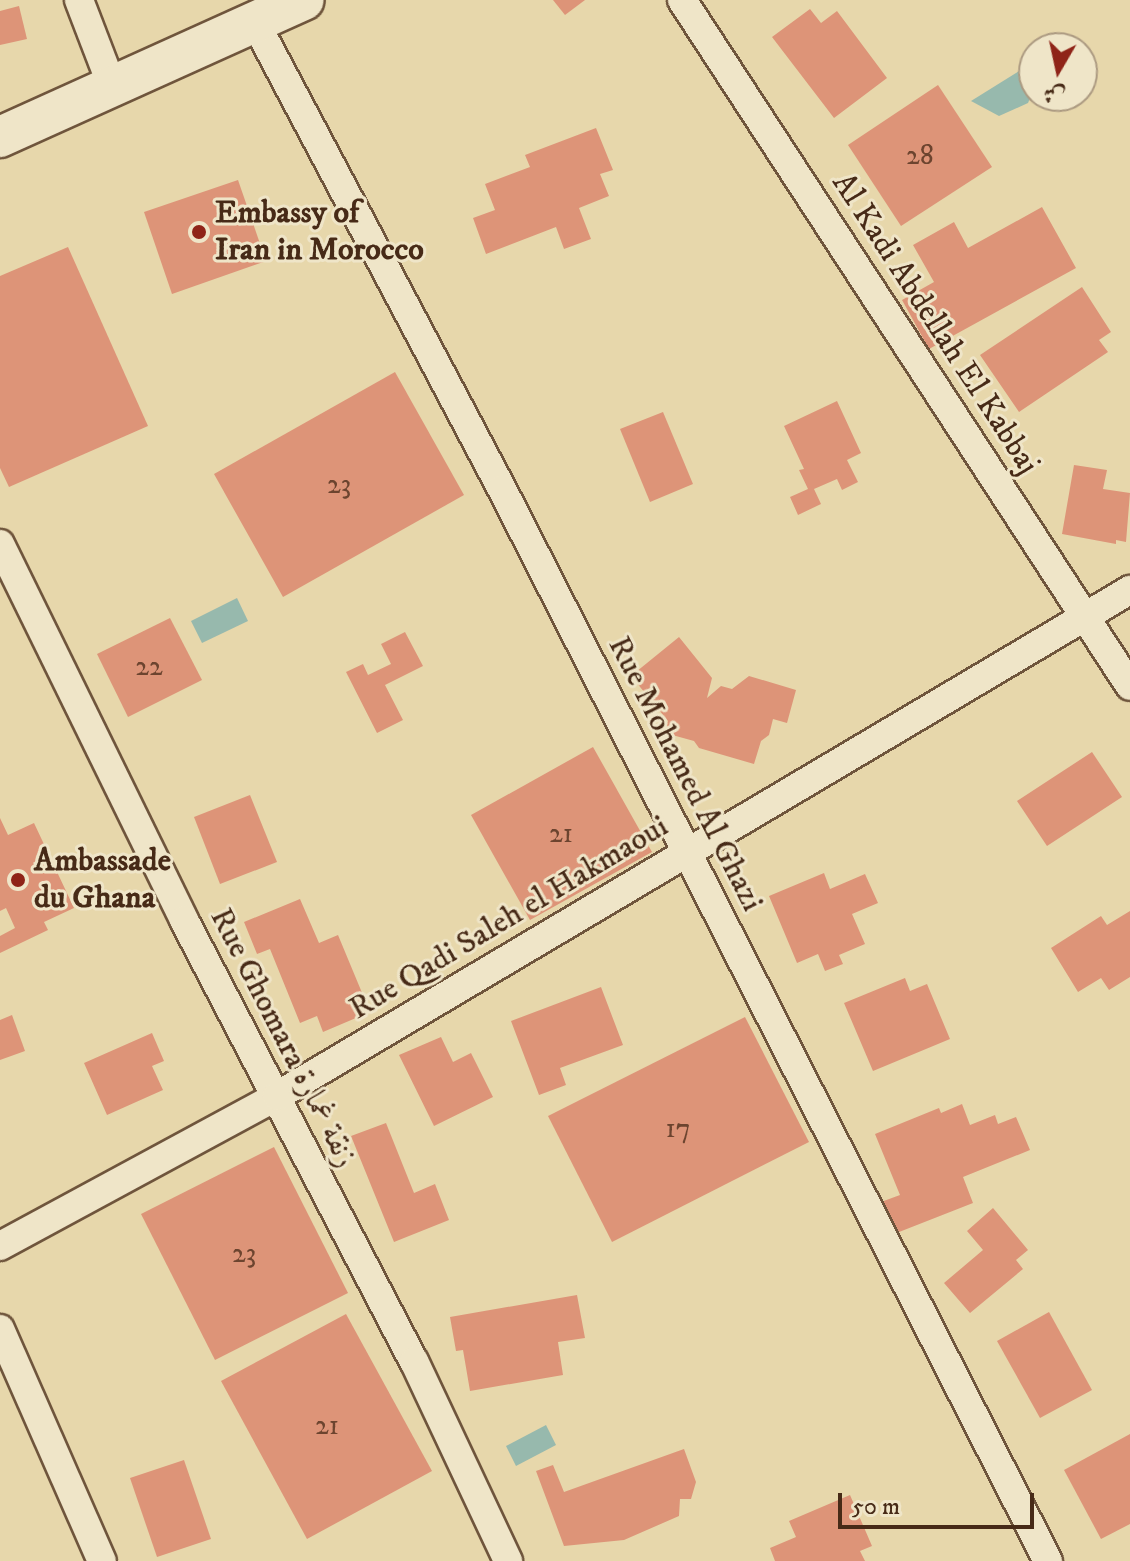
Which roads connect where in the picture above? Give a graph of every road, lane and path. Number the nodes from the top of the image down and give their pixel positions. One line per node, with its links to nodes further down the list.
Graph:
1 (79, 0): 5 (street)
2 (303, 0): 4 (main road)
3 (682, 0): 9 (street, Al Kadi Abdellah El Kabbaj)
4 (255, 22): 5 (main road); 11 (street, Rue Mohamed Al Ghazi)
5 (112, 86): 6 (main road)
6 (0, 137)
7 (0, 544): 12 (street, Rue Ghomara زنقة غمارة)
8 (1130, 590): 9 (street, Rue Qadi Saleh el Hakmaoui)
9 (1084, 617): 10 (street, Al Kadi Abdellah El Kabbaj); 11 (street, Rue Qadi Saleh el Hakmaoui)
10 (1130, 686)
11 (687, 851): 12 (street, Rue Qadi Saleh el Hakmaoui); 17 (street, Rue Mohamed Al Ghazi)
12 (277, 1096): 13 (street, Rue Qadi Saleh el Hakmaoui); 16 (street, Rue Ghomara زنقة غمارة)
13 (0, 1246)
14 (0, 1329): 15 (street)
15 (102, 1561)
16 (508, 1561)
17 (1048, 1561)

